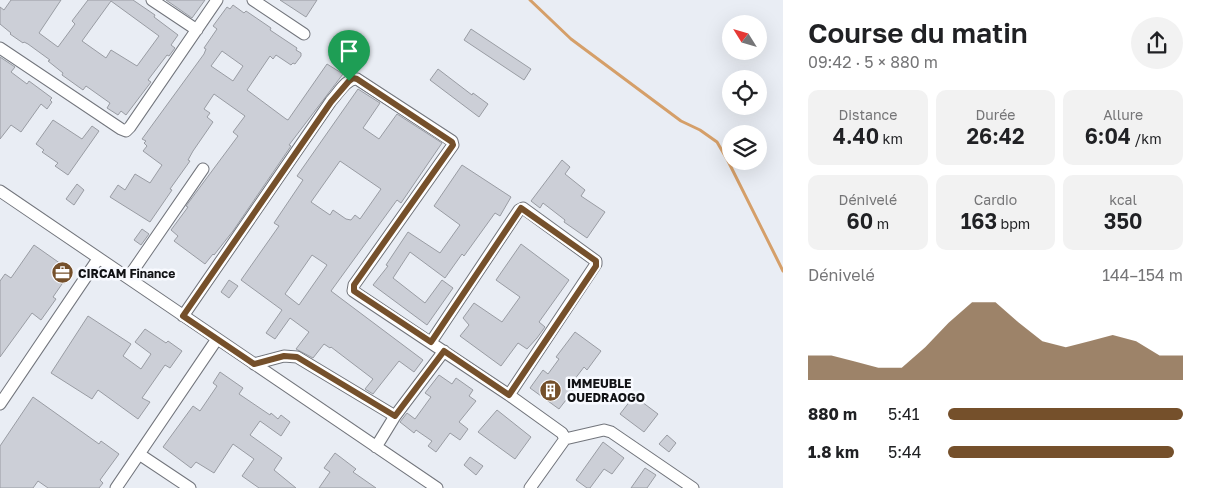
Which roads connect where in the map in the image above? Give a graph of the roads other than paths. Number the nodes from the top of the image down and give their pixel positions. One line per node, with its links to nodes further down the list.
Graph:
1 (152, 0): 4 (street)
2 (217, 0): 4 (street)
3 (253, 0): 5 (street)
4 (197, 30): 6 (street)
5 (304, 34)
6 (0, 48)
7 (203, 169): 10 (street)
8 (0, 191): 9 (street)
9 (98, 259): 10 (street); 17 (street)
10 (128, 278): 11 (street)
11 (183, 316): 12 (street); 13 (street)
12 (217, 339): 15 (street); 21 (street)
13 (431, 342): 14 (street); 16 (street)
14 (444, 351): 16 (street); 18 (street)
15 (254, 364): 18 (street); 20 (street)
16 (509, 395): 19 (street)
17 (0, 404)
18 (395, 416): 20 (street)
19 (565, 439): 25 (street); 26 (street)
20 (376, 447): 24 (street)
21 (139, 454): 22 (street); 23 (street)
22 (116, 488)
23 (190, 488)
24 (437, 488)
25 (530, 488)
26 (693, 488)

